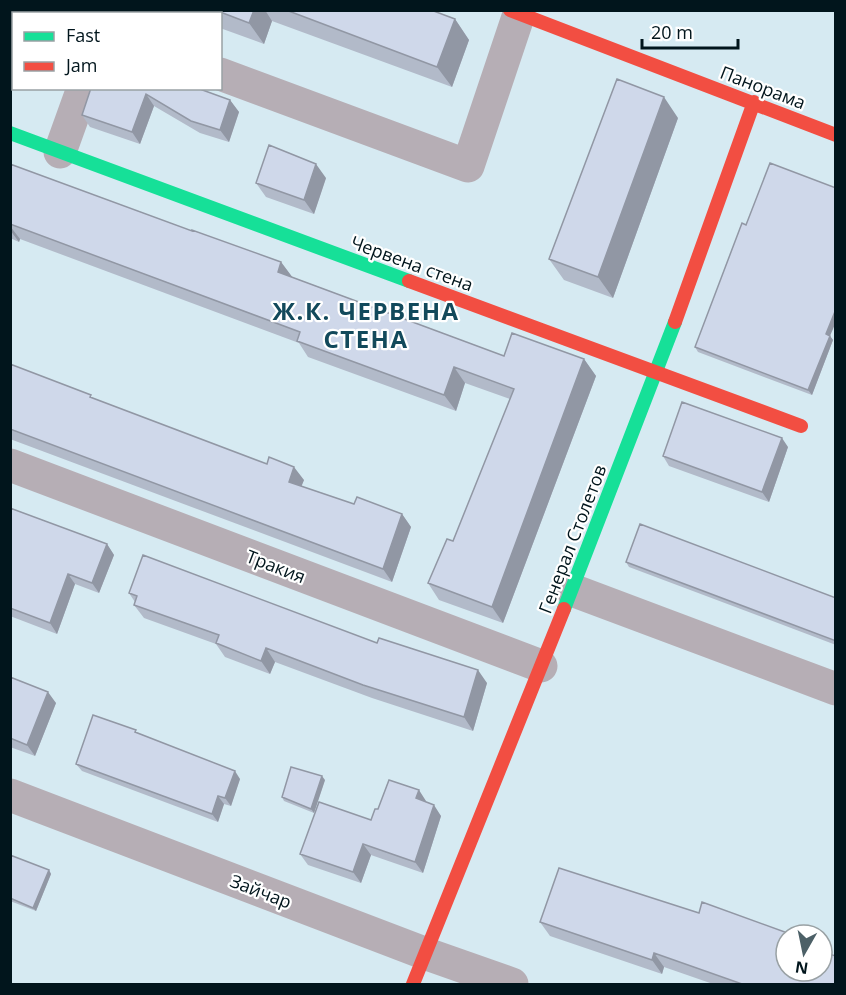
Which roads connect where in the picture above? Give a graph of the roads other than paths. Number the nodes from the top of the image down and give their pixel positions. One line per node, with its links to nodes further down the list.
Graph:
1 (514, 12): 2 (street); 4 (street, Панорама)
2 (222, 75)
3 (82, 90): 7 (street)
4 (754, 102): 6 (street, Панорама); 8 (street, Генерал Столетов)
5 (10, 134): 7 (street, Червена стена)
6 (836, 135)
7 (60, 152): 8 (street, Червена стена)
8 (657, 372): 9 (street, Червена стена); 11 (street, Генерал Столетов)
9 (801, 426)
10 (10, 465): 12 (street, Тракия)
11 (572, 590): 12 (street, Генерал Столетов); 13 (street)
12 (541, 666): 15 (street, Генерал Столетов)
13 (836, 689)
14 (10, 795): 15 (street, Зайчар)
15 (424, 953): 16 (street, Генерал Столетов); 17 (street, Зайчар)
16 (412, 984)
17 (512, 984)

